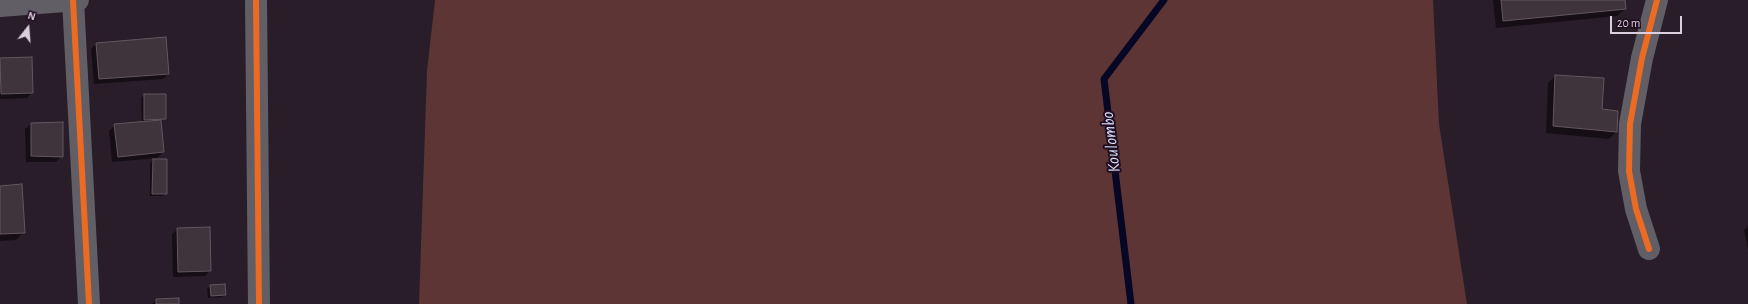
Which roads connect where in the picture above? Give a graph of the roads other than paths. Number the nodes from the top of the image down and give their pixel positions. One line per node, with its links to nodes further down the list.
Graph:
1 (73, 0): 2 (street); 5 (street); 7 (street)
2 (78, 0)
3 (256, 0): 8 (street)
4 (1657, 0): 6 (street)
5 (0, 6)
6 (1649, 249)
7 (89, 304)
8 (259, 304)

